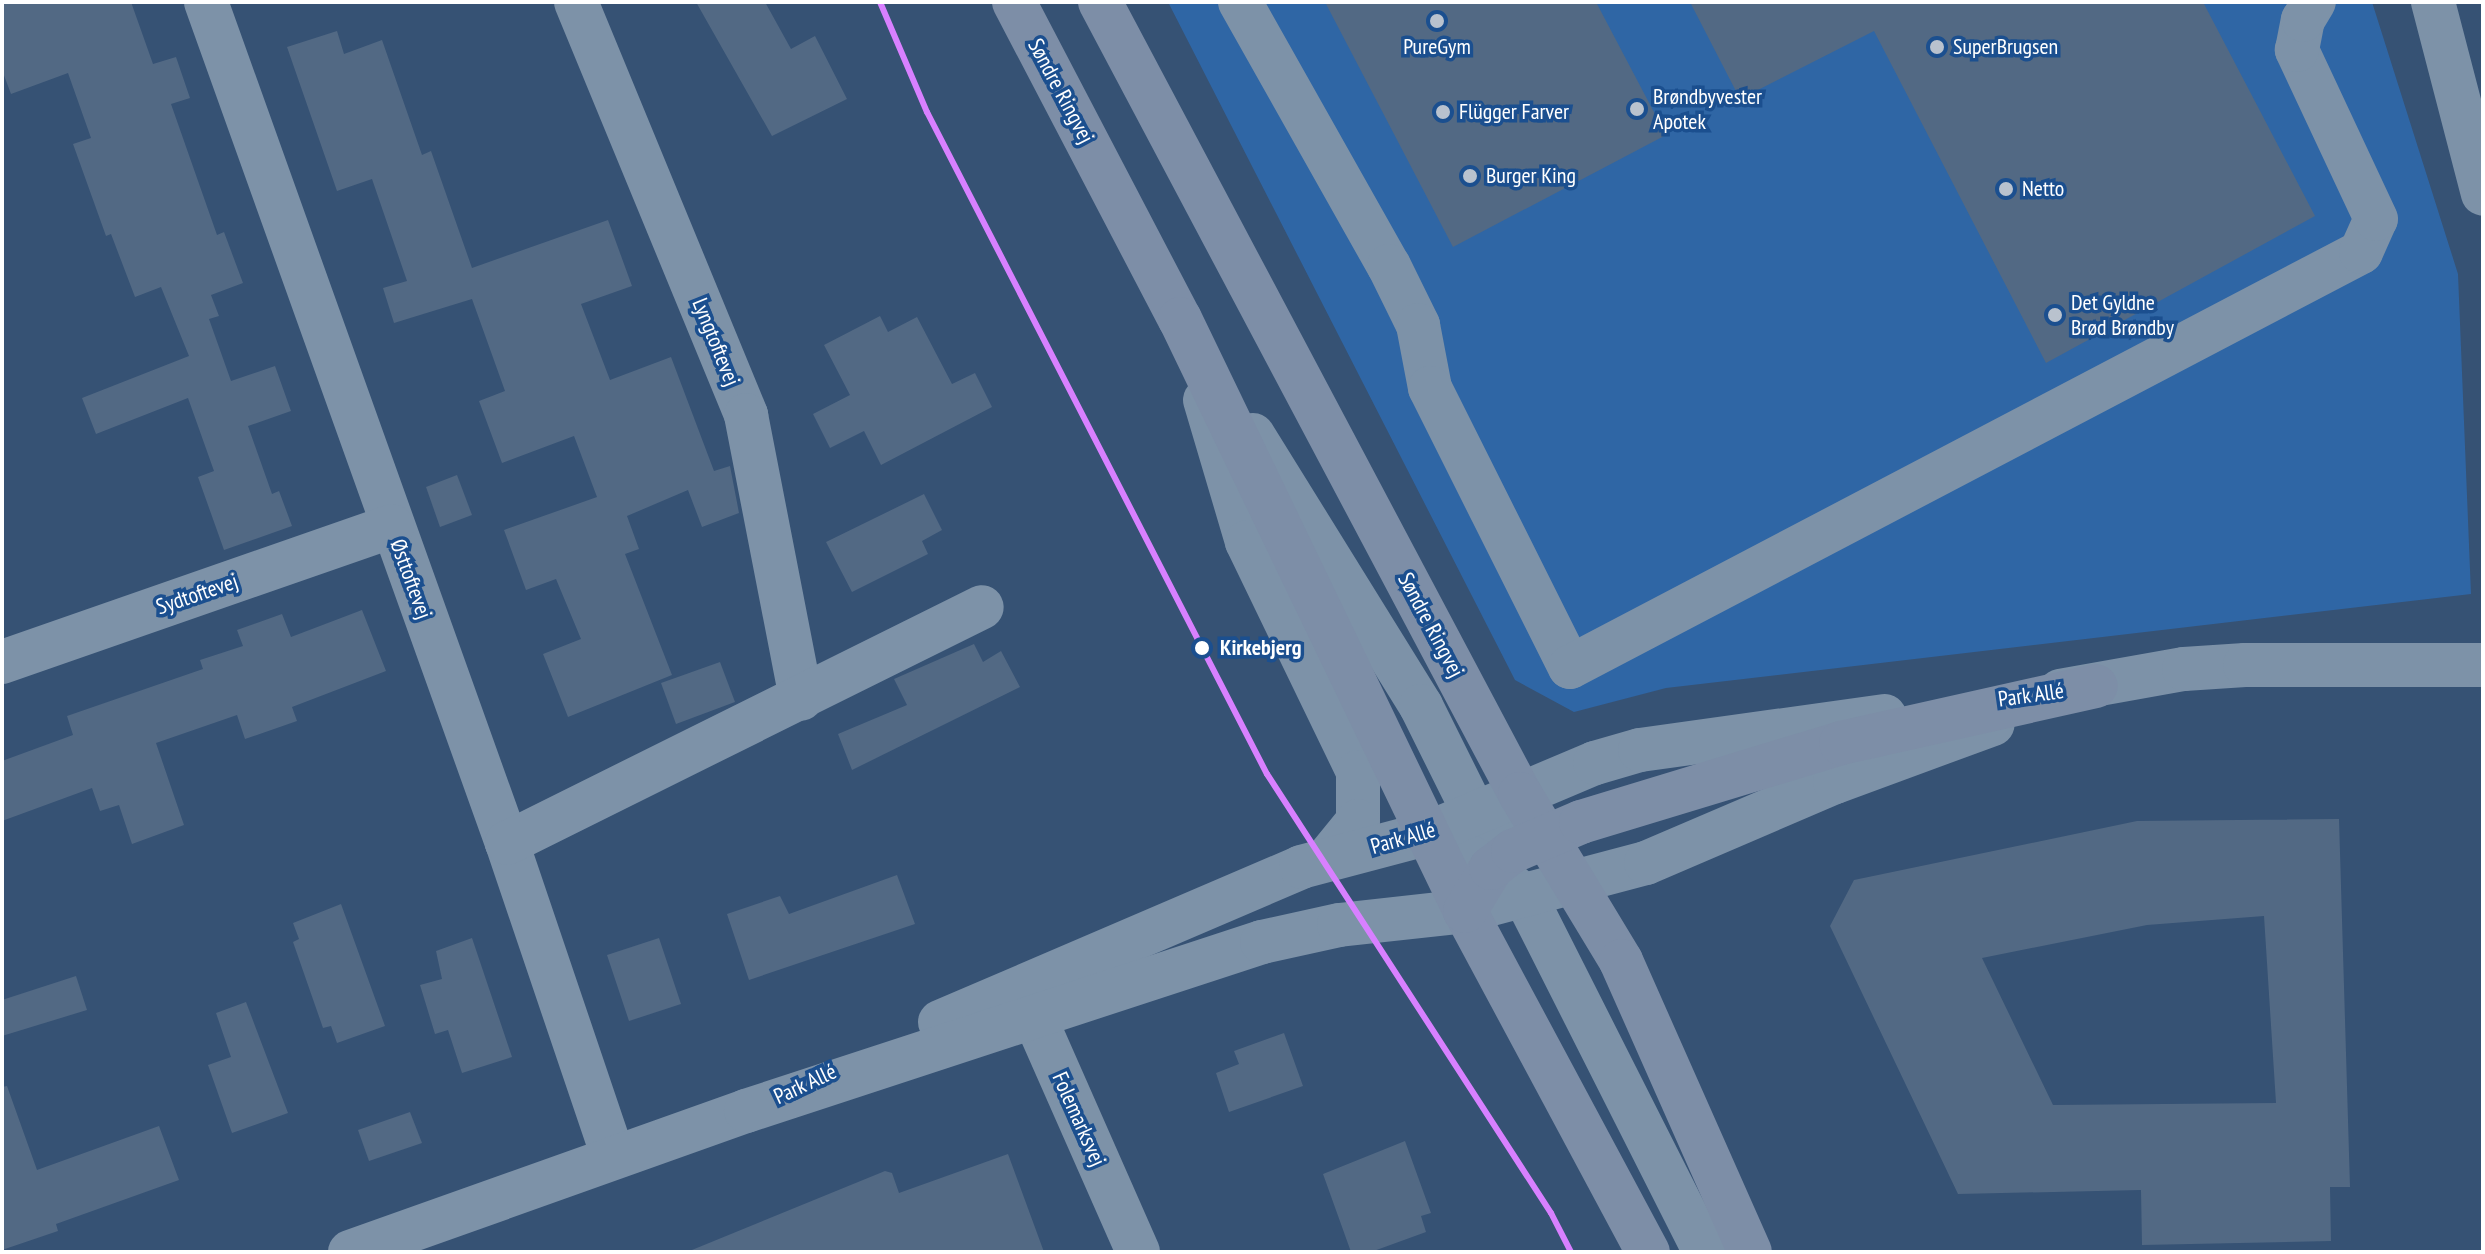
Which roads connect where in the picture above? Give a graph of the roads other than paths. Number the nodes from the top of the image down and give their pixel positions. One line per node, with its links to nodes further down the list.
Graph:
1 (206, 2): 10 (street, Østtoftevej)
2 (576, 2): 15 (street, Lyngtoftevej)
3 (1014, 2): 9 (main road, Søndre Ringvej)
4 (1100, 2): 16 (main road, Søndre Ringvej)
5 (1240, 2): 6 (street)
6 (2312, 2)
7 (2433, 2): 8 (street)
8 (2483, 194)
9 (1180, 319): 17 (street); 18 (main road, Søndre Ringvej); 21 (street)
10 (392, 526): 12 (street, Sydtoftevej); 19 (street, Østtoftevej)
11 (982, 607): 15 (street)
12 (2, 662)
13 (2483, 665): 14 (street, Park Allé)
14 (2096, 686): 16 (street, Park Allé); 20 (main road); 22 (street, Park Allé)
15 (801, 699): 19 (street)
16 (1520, 794): 17 (street, Park Allé); 20 (main road, Søndre Ringvej)
17 (1475, 815): 18 (street, Park Allé); 20 (street)
18 (1426, 834): 20 (street); 21 (street, Park Allé); 24 (main road, Søndre Ringvej)
19 (507, 843): 26 (street, Østtoftevej)
20 (1516, 852): 22 (main road, Søndre Ringvej); 23 (street); 24 (main road)
21 (1327, 859): 25 (street, Park Allé)
22 (1573, 884): 23 (street, Park Allé); 31 (main road, Søndre Ringvej)
23 (1526, 898): 24 (street, Park Allé); 30 (street)
24 (1465, 911): 25 (street, Park Allé); 29 (main road, Søndre Ringvej)
25 (1027, 1001): 26 (street, Park Allé); 28 (street, Folemarksvej)
26 (613, 1157): 27 (street, Park Allé)
27 (350, 1252)
28 (1138, 1252)
29 (1648, 1252)
30 (1705, 1252)
31 (1750, 1252)

